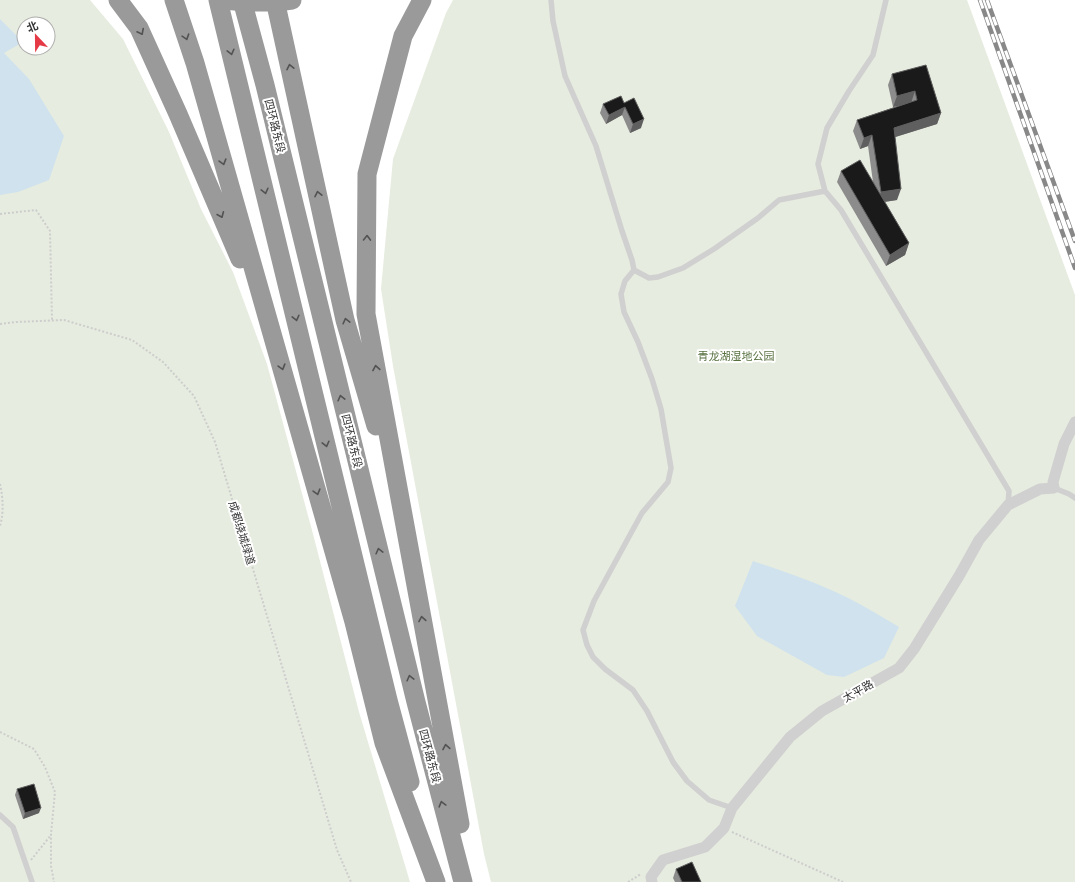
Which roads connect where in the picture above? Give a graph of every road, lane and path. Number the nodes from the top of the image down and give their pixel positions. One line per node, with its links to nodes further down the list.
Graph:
1 (118, 0): 16 (highway, one-way to 16)
2 (174, 0): 16 (highway, one-way to 16)
3 (218, 0): 33 (highway, one-way to 33)
4 (223, 0): 7 (highway, bridge)
5 (242, 0): 34 (highway, 四环路东段, one-way to 5)
6 (275, 0): 23 (highway, one-way to 6)
7 (292, 0)
8 (422, 0): 23 (highway, one-way to 8)
9 (551, 0): 13 (lane)
10 (886, 0): 11 (lane)
11 (825, 191): 13 (lane); 21 (lane)
12 (0, 214): 14 (path)
13 (634, 270): 25 (lane)
14 (52, 320): 15 (path, 成都绕城绿道); 32 (path, 成都绕城绿道)
15 (0, 324)
16 (274, 343): 33 (highway, one-way to 33)
17 (1075, 422): 19 (street)
18 (0, 484): 22 (path)
19 (1054, 488): 20 (lane); 21 (street, 太平路)
20 (1075, 498)
21 (1008, 505): 25 (street, 太平路)
22 (0, 526)
23 (406, 534): 35 (highway, one-way to 23)
24 (0, 732): 28 (path)
25 (732, 808): 27 (street, 太平路)
26 (0, 814): 29 (lane)
27 (724, 828): 36 (street, 太平路); 37 (path)
28 (51, 834): 29 (path); 31 (path)
29 (26, 866): 30 (lane)
30 (32, 882)
31 (54, 882)
32 (351, 882)
33 (437, 882)
34 (463, 882)
35 (470, 882)
36 (652, 882)
37 (842, 882)

